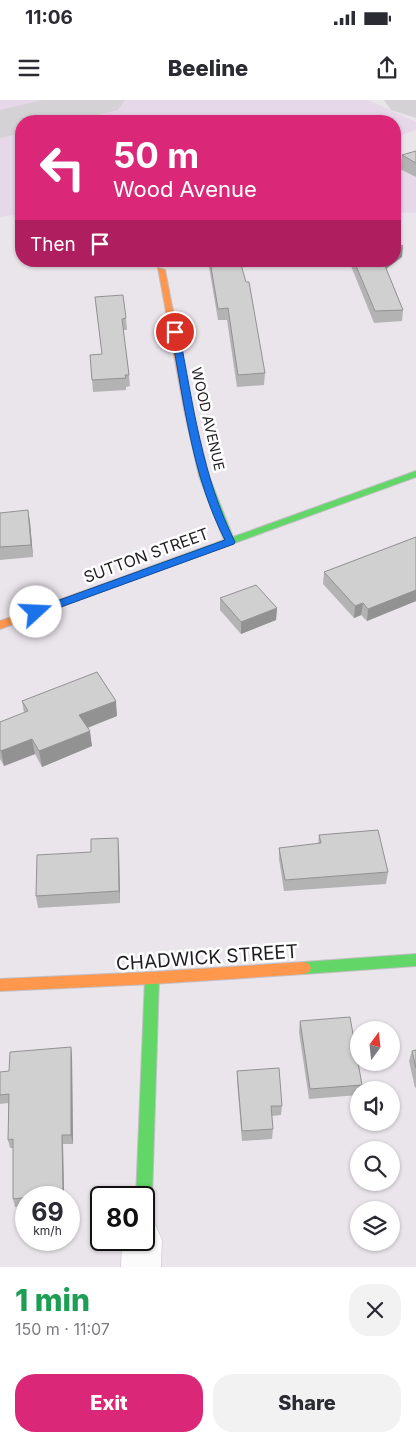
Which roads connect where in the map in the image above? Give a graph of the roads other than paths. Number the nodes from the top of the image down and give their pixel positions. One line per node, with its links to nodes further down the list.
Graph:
1 (161, 270): 3 (main road, WOOD AVENUE)
2 (416, 474): 3 (main road, SUTTON STREET)
3 (230, 542): 4 (main road, SUTTON STREET)
4 (0, 625)
5 (416, 960): 6 (main road, CHADWICK STREET)
6 (152, 978): 7 (main road, CHADWICK STREET); 8 (main road)
7 (0, 985)
8 (144, 1186)
9 (142, 1251): 10 (street)
10 (141, 1267)

